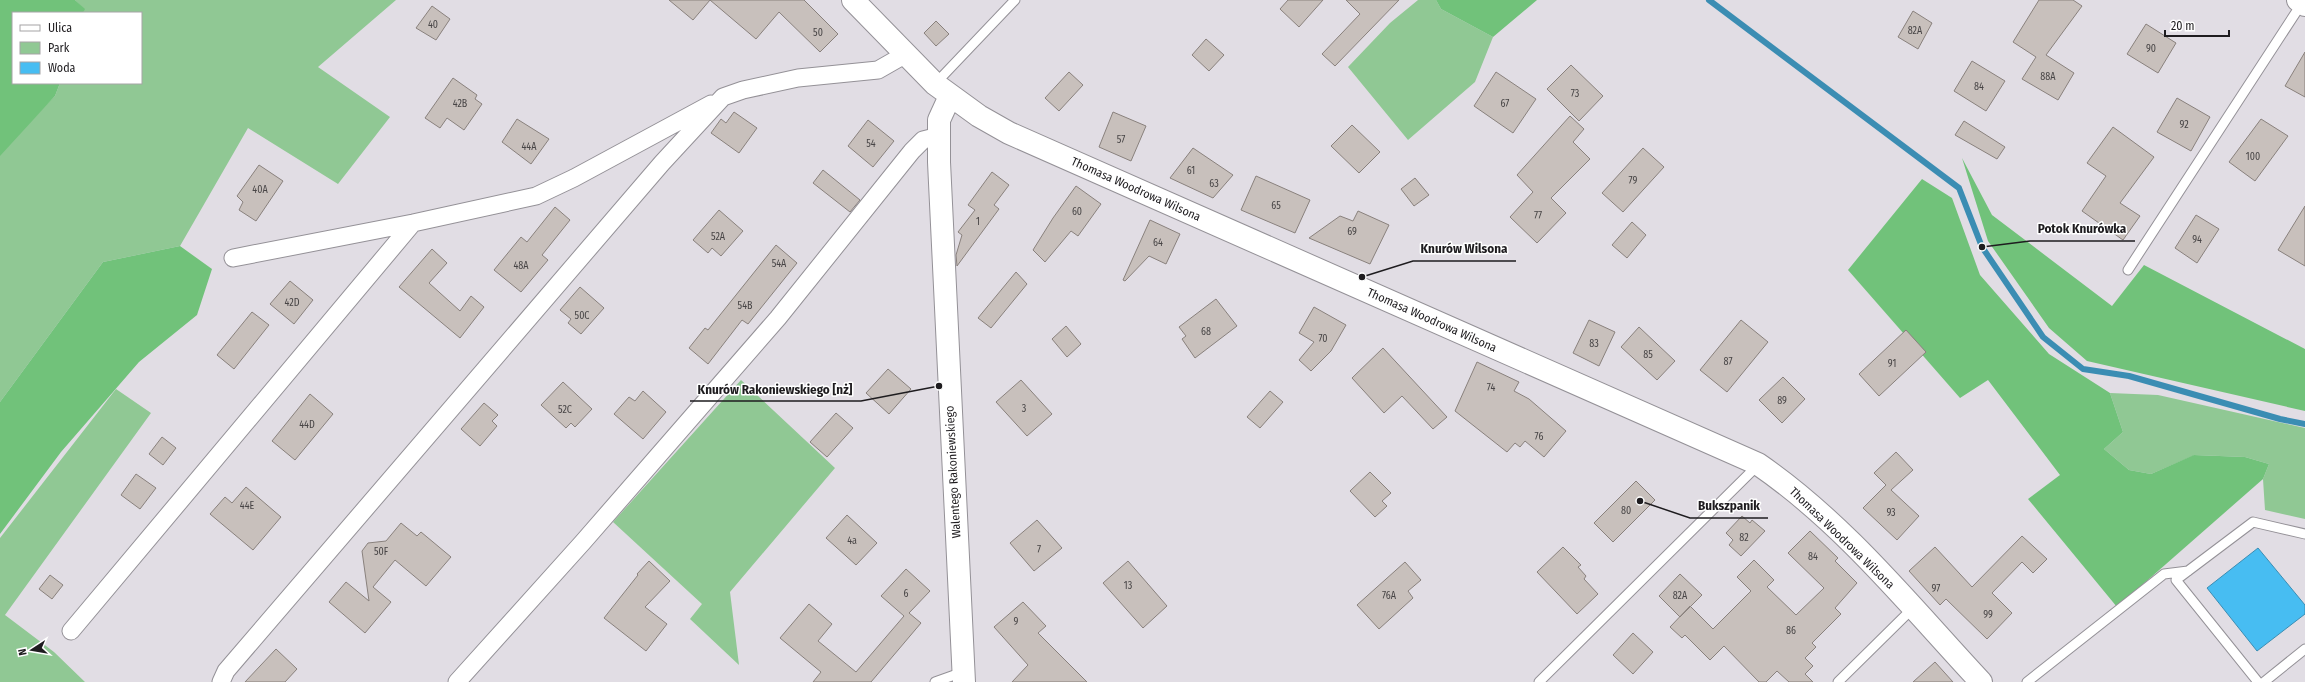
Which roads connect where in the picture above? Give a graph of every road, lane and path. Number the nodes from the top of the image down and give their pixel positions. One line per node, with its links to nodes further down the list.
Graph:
1 (853, 0): 4 (street, Thomasa Woodrowa Wilsona)
2 (1015, 0): 5 (lane)
3 (2301, 2): 10 (lane)
4 (906, 54): 5 (street, Thomasa Woodrowa Wilsona); 6 (street)
5 (942, 90): 7 (street, Walentego Rakoniewskiego); 11 (street, Thomasa Woodrowa Wilsona)
6 (723, 97): 8 (street); 18 (street)
7 (939, 136): 17 (street, Walentego Rakoniewskiego); 19 (street)
8 (413, 223): 9 (street); 15 (street)
9 (233, 258)
10 (2128, 270)
11 (1758, 464): 14 (street, Thomasa Woodrowa Wilsona); 21 (lane)
12 (2305, 534): 13 (lane)
13 (2189, 571): 24 (lane); 25 (lane)
14 (1913, 608): 22 (lane); 23 (street, Thomasa Woodrowa Wilsona)
15 (71, 631)
16 (2305, 648): 26 (lane)
17 (963, 677): 20 (lane)
18 (221, 682)
19 (458, 682)
20 (935, 682)
21 (1539, 682)
22 (1838, 682)
23 (1981, 682)
24 (2027, 682)
25 (2258, 682)
26 (2264, 682)

